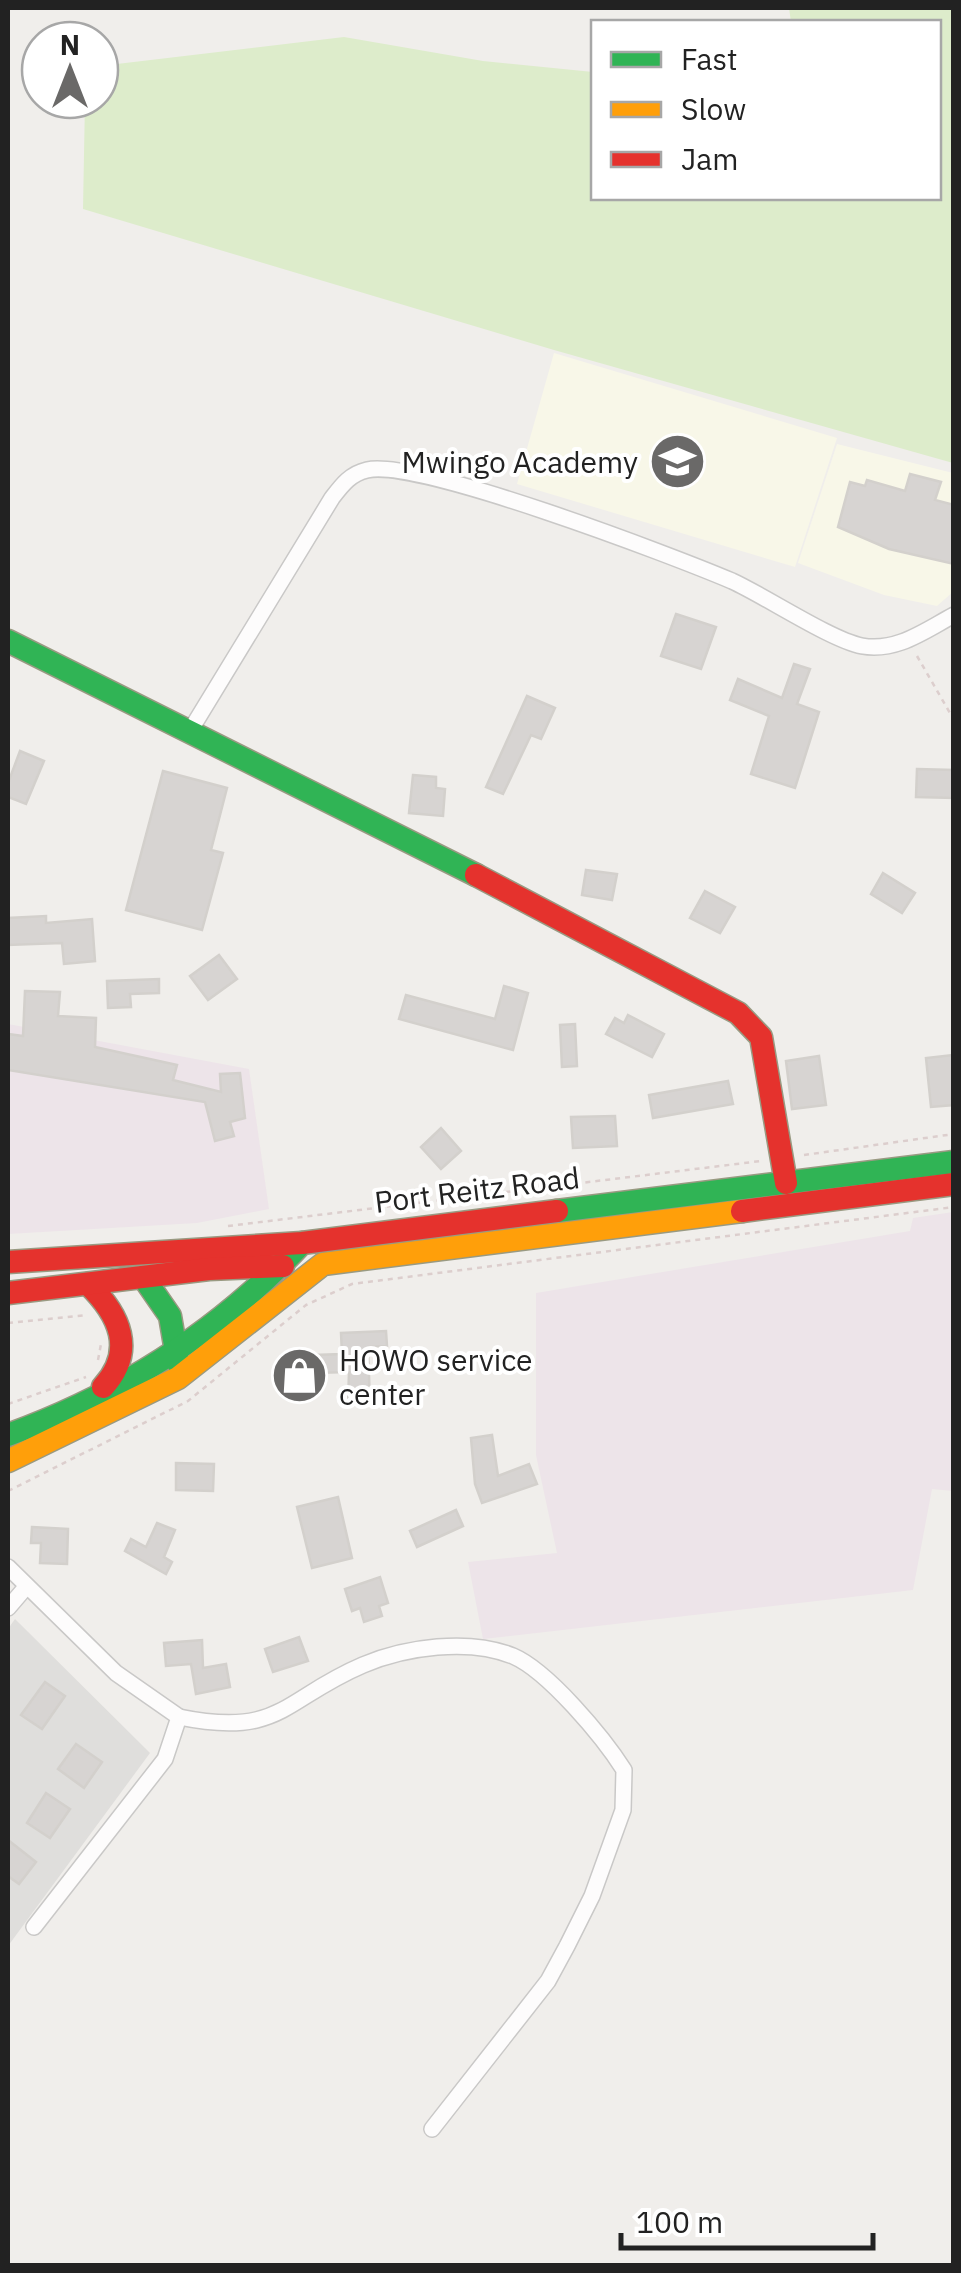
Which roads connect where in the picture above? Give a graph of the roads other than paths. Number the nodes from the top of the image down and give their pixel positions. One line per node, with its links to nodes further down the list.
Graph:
1 (954, 615): 3 (street)
2 (8, 641): 3 (main road)
3 (190, 730): 5 (main road)
4 (954, 1162): 5 (main road, Port Reitz Road)
5 (786, 1183): 7 (main road, Port Reitz Road)
6 (954, 1184): 9 (main road)
7 (302, 1244): 8 (main road, Port Reitz Road); 10 (main road)
8 (8, 1262)
9 (324, 1264): 10 (street); 15 (main road)
10 (283, 1266): 11 (main road); 14 (main road)
11 (143, 1277): 12 (main road); 14 (main road)
12 (88, 1284): 13 (main road); 16 (main road)
13 (8, 1293)
14 (178, 1350): 15 (main road); 16 (main road)
15 (178, 1378): 18 (main road)
16 (88, 1400): 17 (main road)
17 (8, 1434)
18 (8, 1461)
19 (8, 1566): 20 (street)
20 (26, 1587): 21 (street); 22 (street)
21 (8, 1608)
22 (180, 1718): 23 (street); 24 (street)
23 (34, 1927)
24 (432, 2129)

